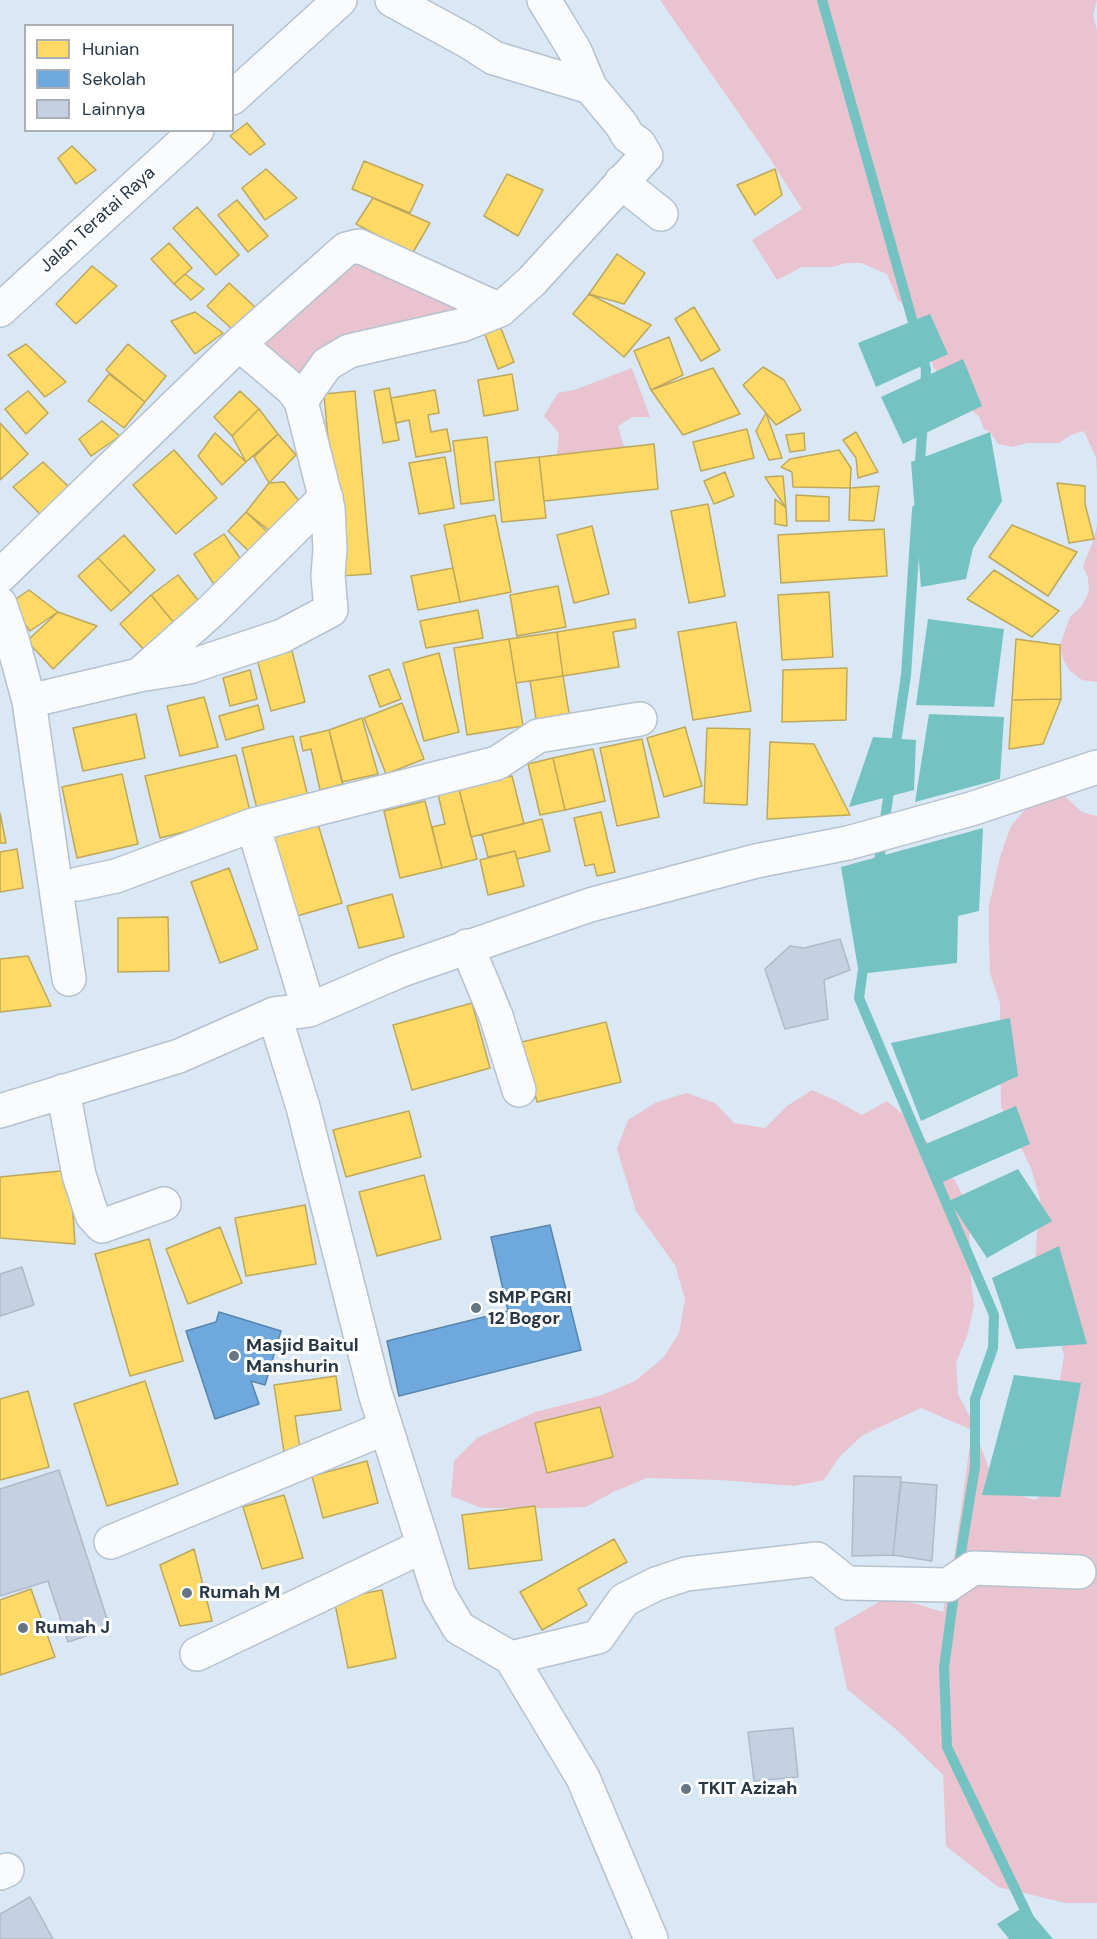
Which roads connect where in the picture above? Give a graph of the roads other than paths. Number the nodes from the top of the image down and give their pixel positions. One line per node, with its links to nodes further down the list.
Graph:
1 (340, 0): 5 (street)
2 (544, 0): 4 (street)
3 (407, 2): 4 (street)
4 (590, 87): 7 (street)
5 (234, 96)
6 (195, 132): 9 (street, Jalan Teratai Raya)
7 (621, 182): 8 (street); 10 (street)
8 (660, 214)
9 (0, 310)
10 (500, 310): 11 (street); 12 (street)
11 (239, 344): 12 (street); 14 (street)
12 (301, 401): 13 (street)
13 (326, 497): 16 (street); 16 (street)
14 (0, 576)
15 (0, 603): 17 (street)
16 (139, 675): 17 (street)
17 (29, 701): 23 (street)
18 (640, 719): 20 (street)
19 (1097, 767): 22 (street)
20 (253, 825): 21 (street); 24 (street)
21 (78, 884)
22 (467, 946): 24 (street); 26 (street)
23 (69, 979)
24 (309, 1010): 25 (street)
25 (274, 1014): 27 (street); 30 (street)
26 (519, 1090)
27 (63, 1091): 28 (street); 29 (street)
28 (0, 1111)
29 (164, 1204)
30 (385, 1428): 31 (street); 32 (street)
31 (111, 1542)
32 (423, 1546): 34 (street); 35 (street)
33 (1079, 1572): 35 (street)
34 (197, 1654)
35 (511, 1658): 36 (street)
36 (651, 1939)

